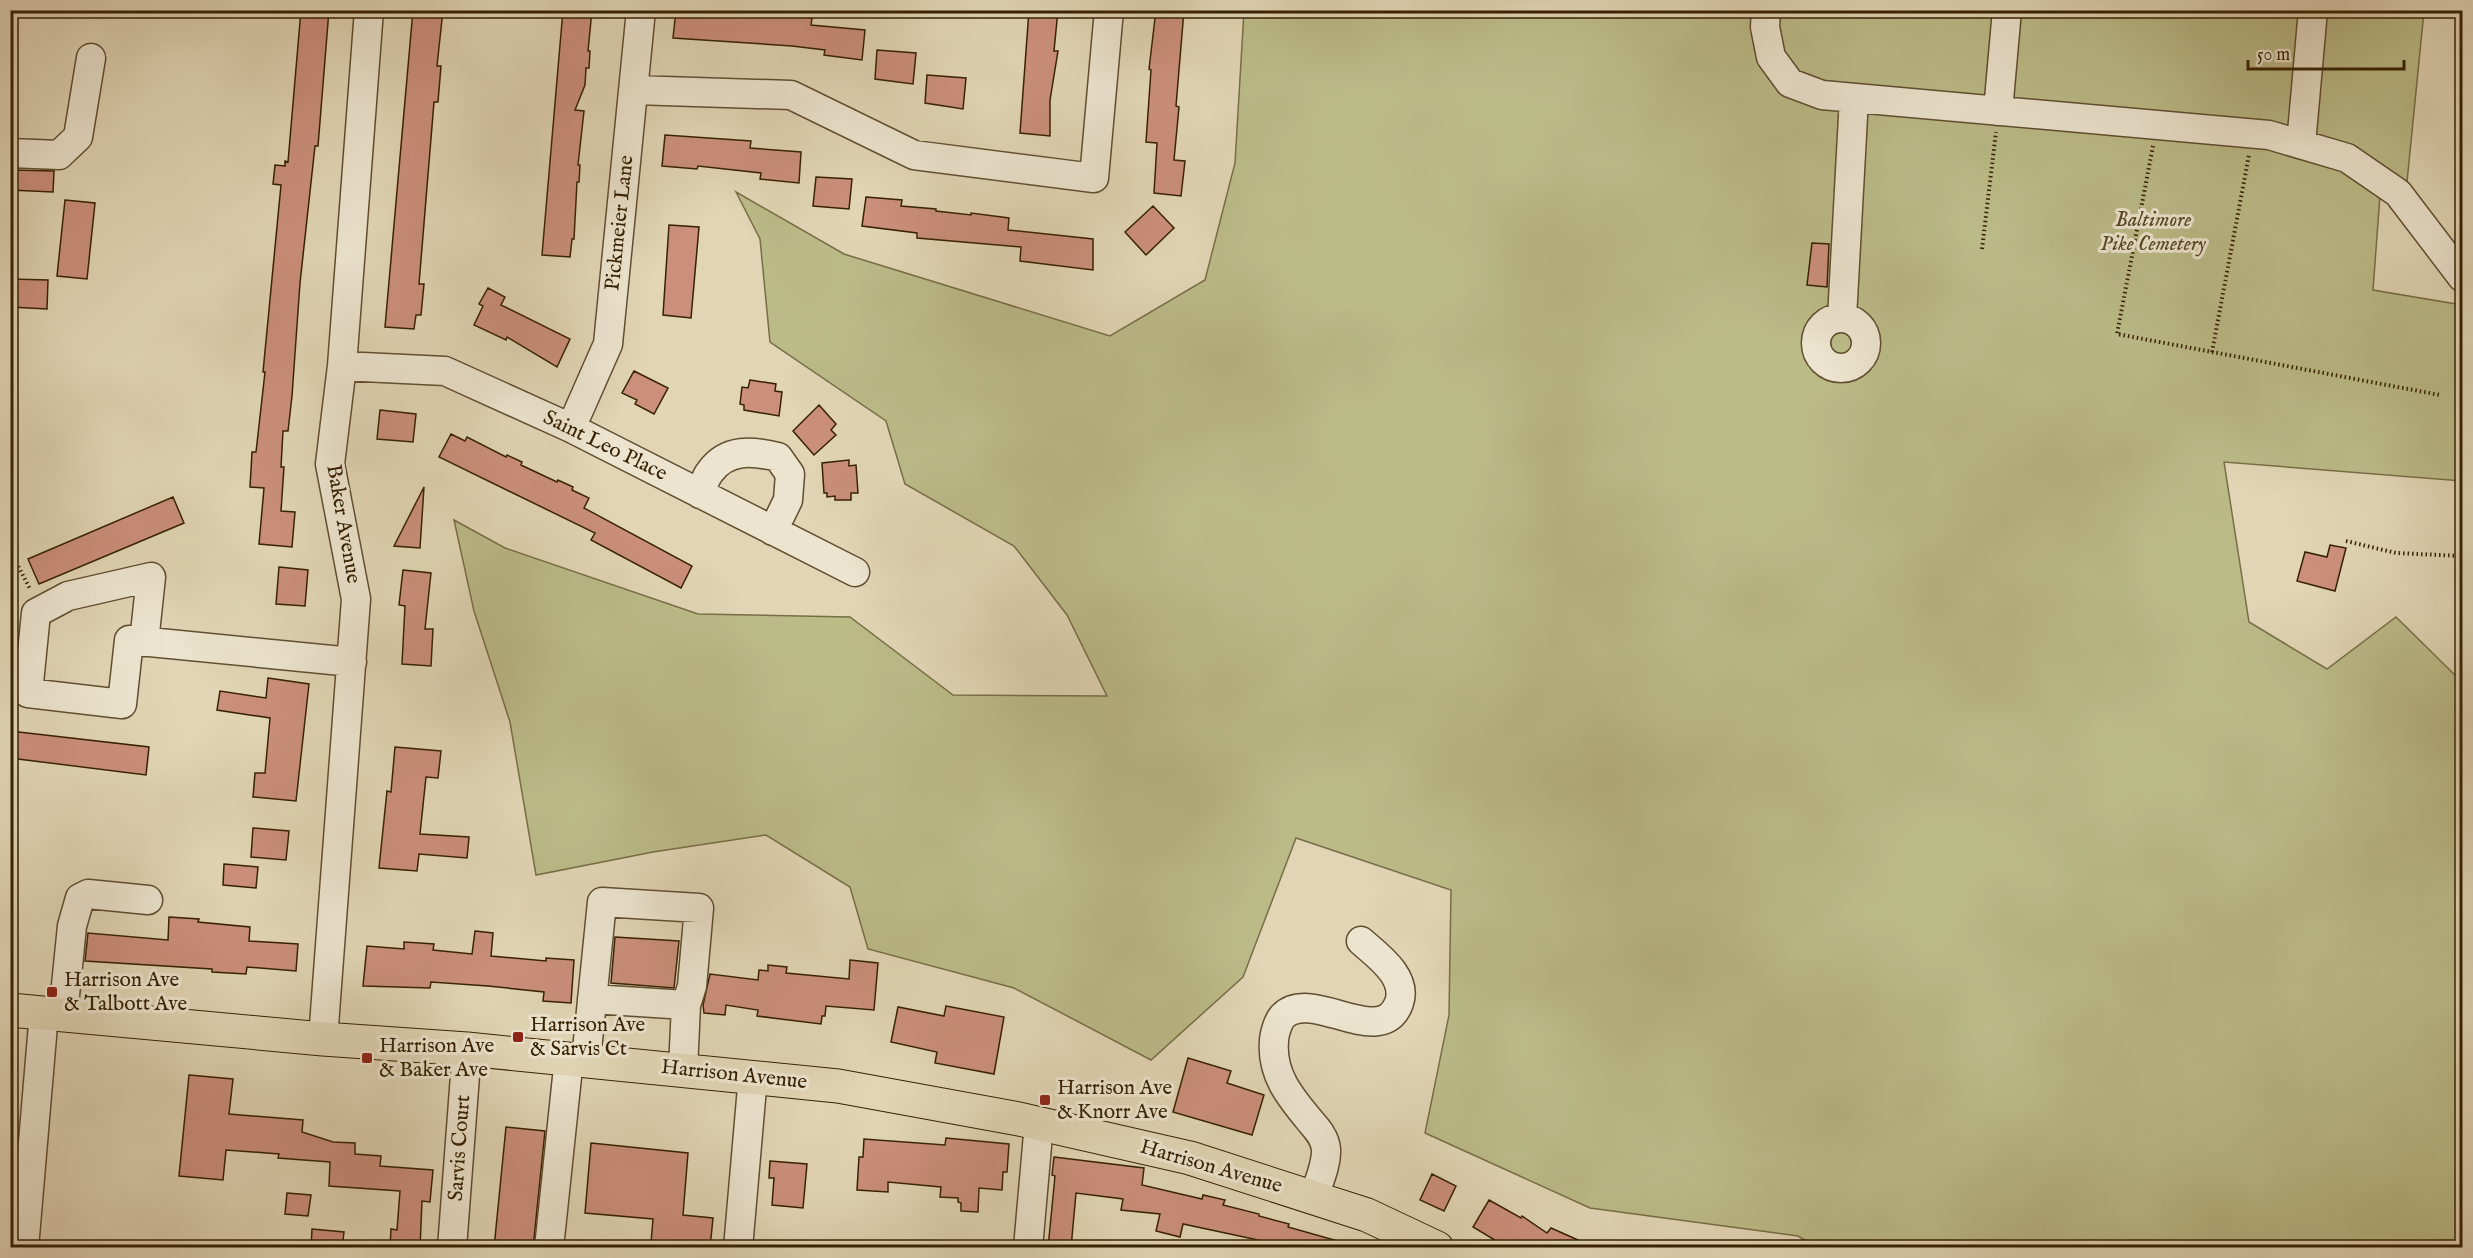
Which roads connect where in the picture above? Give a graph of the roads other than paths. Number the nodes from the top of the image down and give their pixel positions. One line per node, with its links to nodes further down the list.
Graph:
1 (369, 10): 15 (street, Baker Avenue)
2 (641, 10): 8 (street, Pickmeier Lane)
3 (1109, 10): 8 (street)
4 (1767, 10): 9 (street)
5 (2007, 10): 10 (street)
6 (2313, 10): 11 (street)
7 (91, 58): 12 (street)
8 (634, 90): 16 (street, Pickmeier Lane)
9 (1854, 98): 10 (street); 14 (street)
10 (1998, 111): 11 (street)
11 (2301, 144): 13 (street)
12 (10, 153)
13 (2463, 277)
14 (1842, 318)
15 (342, 366): 16 (street, Saint Leo Place); 21 (street, Baker Avenue)
16 (571, 428): 17 (street, Saint Leo Place)
17 (700, 494): 18 (street, Saint Leo Place); 18 (street)
18 (773, 531): 19 (street, Saint Leo Place)
19 (855, 572)
20 (144, 642): 20 (street); 21 (street)
21 (352, 662): 28 (street, Baker Avenue)
22 (148, 900): 27 (street)
23 (1361, 941): 34 (street)
24 (592, 999): 25 (street); 25 (street); 30 (street)
25 (686, 1005): 31 (street)
26 (10, 1010): 27 (main road, Harrison Avenue)
27 (53, 1014): 28 (main road, Harrison Avenue); 35 (street)
28 (323, 1039): 29 (main road, Harrison Avenue)
29 (467, 1049): 30 (main road, Harrison Avenue); 36 (street, Sarvis Court)
30 (578, 1059): 31 (main road, Harrison Avenue); 37 (street)
31 (683, 1069): 32 (main road, Harrison Avenue)
32 (753, 1076): 33 (main road, Harrison Avenue); 38 (street)
33 (1039, 1123): 34 (main road, Harrison Avenue); 39 (street)
34 (1314, 1197): 40 (main road, Harrison Avenue)
35 (24, 1248)
36 (452, 1248)
37 (549, 1248)
38 (738, 1248)
39 (1028, 1248)
40 (1437, 1248)

